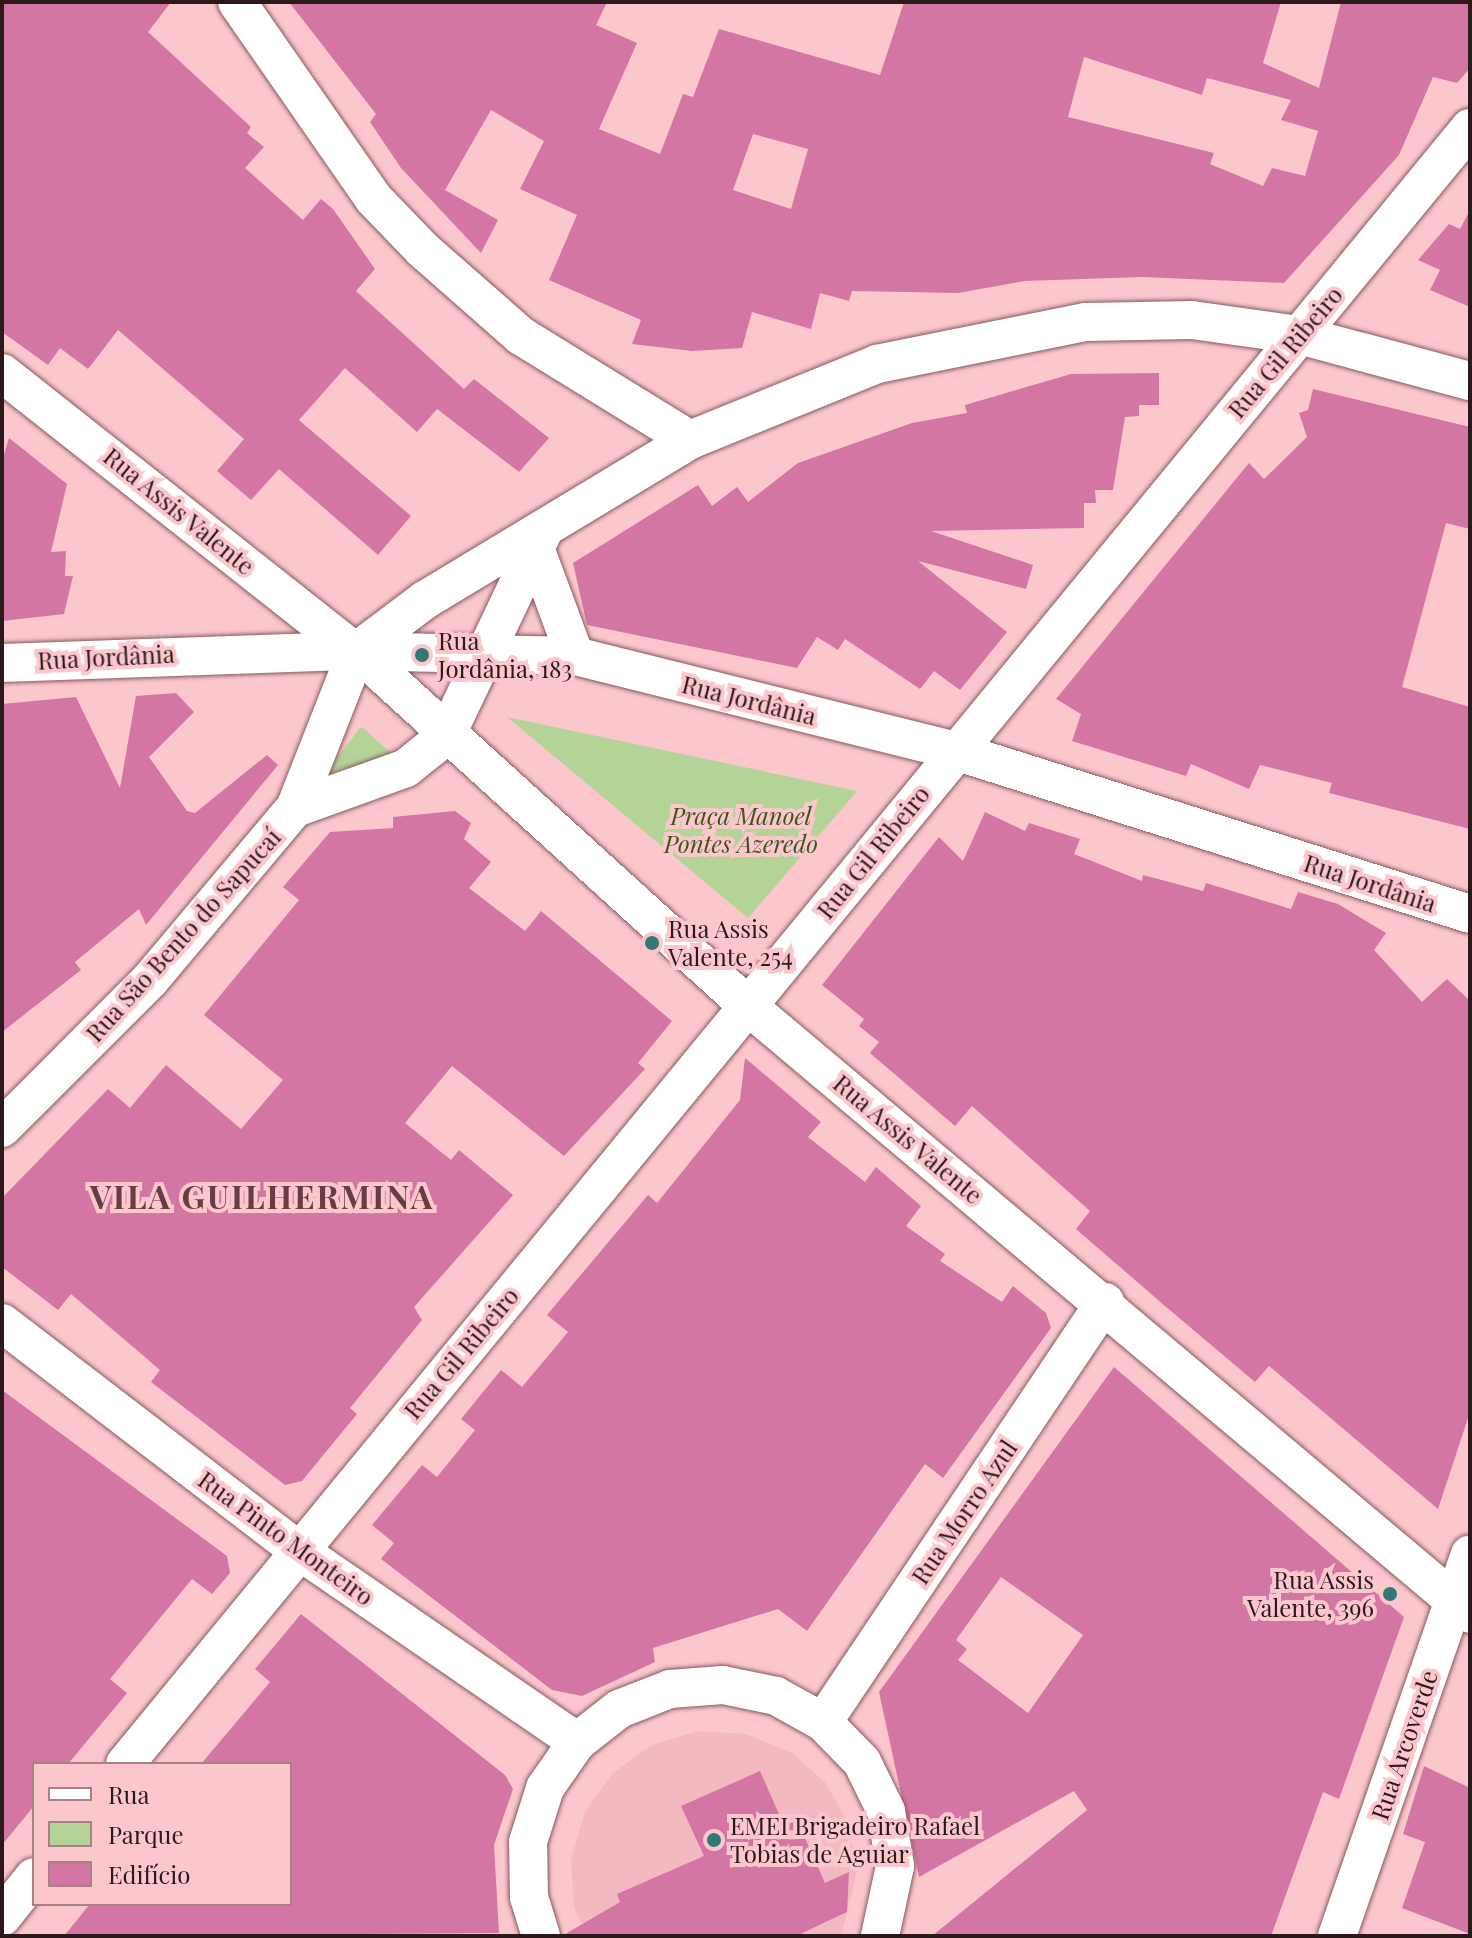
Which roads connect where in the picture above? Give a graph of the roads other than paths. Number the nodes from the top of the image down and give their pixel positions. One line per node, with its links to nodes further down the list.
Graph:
1 (237, 2): 6 (street)
2 (1470, 128): 3 (street, Rua Gil Ribeiro)
3 (1299, 335): 5 (street); 6 (street); 13 (street, Rua Gil Ribeiro)
4 (3, 376): 8 (street, Rua Assis Valente)
5 (1470, 381)
6 (690, 440): 7 (street)
7 (538, 541): 8 (street); 9 (street); 10 (street)
8 (355, 651): 9 (street, Rua Jordânia); 11 (street, Rua Jordânia); 12 (street, Rua Assis Valente); 14 (street)
9 (486, 653): 10 (street, Rua Jordânia); 12 (street)
10 (575, 656): 13 (street, Rua Jordânia)
11 (2, 663)
12 (446, 736): 14 (street); 16 (street, Rua Assis Valente)
13 (955, 751): 15 (street, Rua Jordânia); 16 (street, Rua Gil Ribeiro)
14 (295, 808): 17 (street, Rua São Bento do Sapucaí)
15 (1470, 914)
16 (749, 1007): 18 (street, Rua Assis Valente); 20 (street, Rua Gil Ribeiro)
17 (2, 1128)
18 (1105, 1302): 22 (street, Rua Assis Valente); 23 (street, Rua Morro Azul)
19 (2, 1323): 20 (street, Rua Pinto Monteiro)
20 (298, 1550): 24 (street, Rua Pinto Monteiro); 25 (street, Rua Gil Ribeiro)
21 (1470, 1555): 22 (street, Rua Arcoverde)
22 (1462, 1607): 30 (street, Rua Arcoverde)
23 (823, 1722): 24 (street); 29 (street)
24 (577, 1742): 28 (street)
25 (127, 1762)
26 (32, 1880): 27 (street)
27 (2, 1917)
28 (541, 1936)
29 (880, 1936)
30 (1337, 1936)

